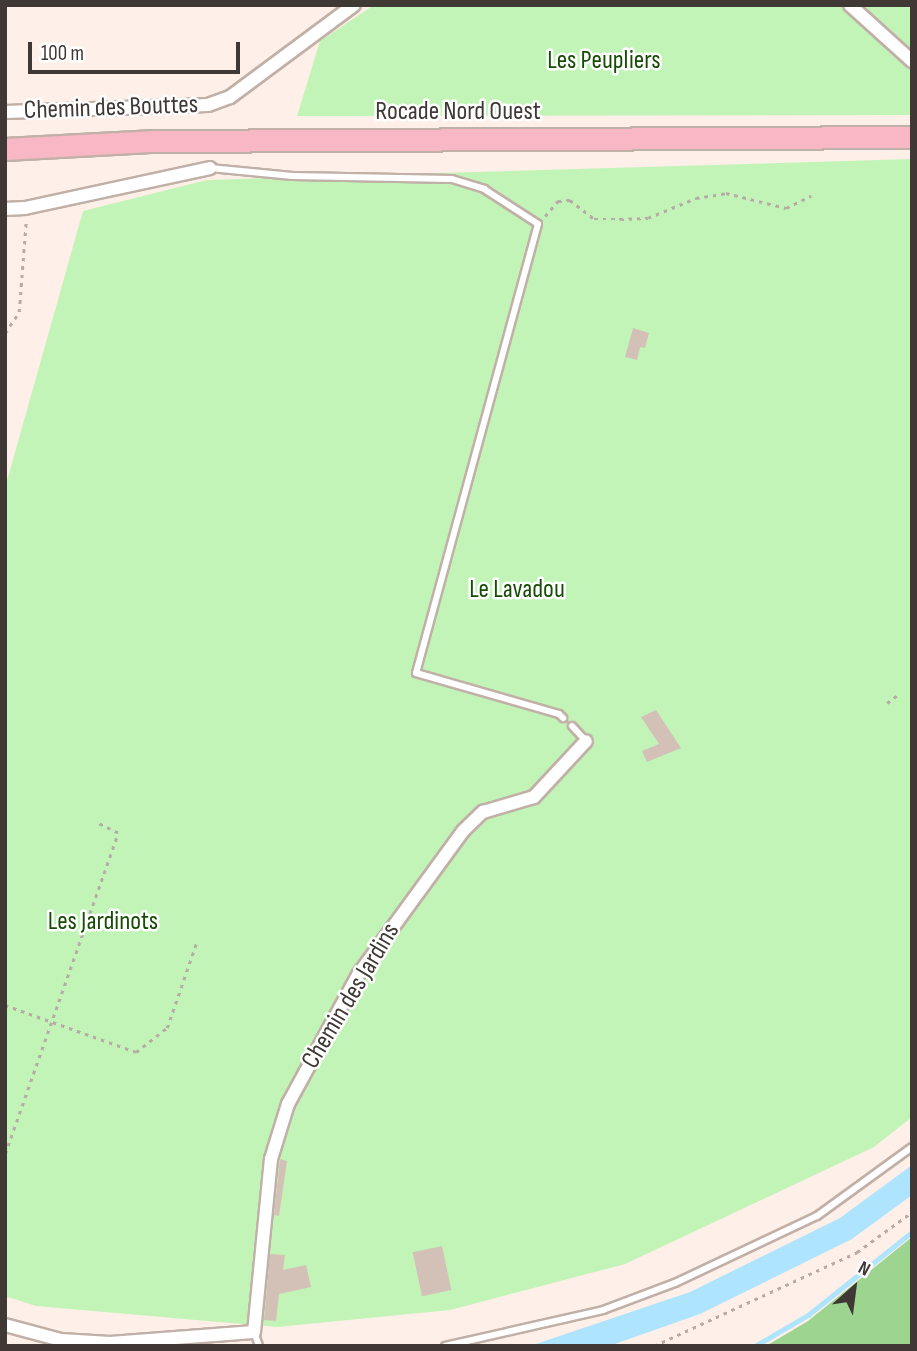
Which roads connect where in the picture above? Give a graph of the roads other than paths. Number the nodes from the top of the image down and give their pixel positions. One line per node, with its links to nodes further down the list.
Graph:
1 (354, 5): 4 (street, Chemin des Bouttes)
2 (850, 5): 3 (street)
3 (912, 61)
4 (5, 111)
5 (912, 137): 6 (main road, Rocade Nord Ouest)
6 (5, 149)
7 (210, 169): 8 (street); 9 (lane)
8 (5, 208)
9 (563, 718)
10 (572, 726): 11 (lane)
11 (586, 741): 14 (street, Chemin des Jardins)
12 (912, 1147): 16 (lane)
13 (5, 1325): 14 (street)
14 (254, 1332): 15 (lane)
15 (260, 1346)
16 (445, 1346)

